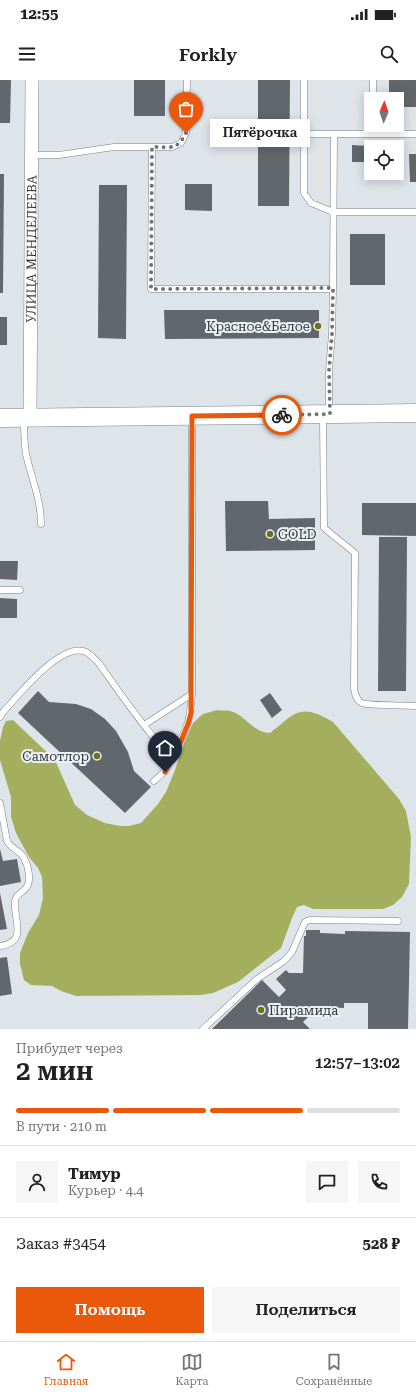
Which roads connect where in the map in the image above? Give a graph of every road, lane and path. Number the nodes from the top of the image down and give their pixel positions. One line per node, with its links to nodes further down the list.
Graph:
1 (32, 80): 11 (street, УЛИЦА МЕНДЕЛЕЕВА)
2 (187, 80): 10 (lane)
3 (304, 80): 6 (lane)
4 (373, 80): 5 (lane)
5 (373, 92)
6 (304, 134): 7 (lane); 12 (lane)
7 (334, 134): 8 (lane); 12 (lane)
8 (374, 134): 9 (lane)
9 (416, 134)
10 (152, 147): 11 (lane); 14 (lane)
11 (31, 155): 18 (street, УЛИЦА МЕНДЕЛЕЕВА)
12 (333, 212): 13 (lane); 14 (lane)
13 (416, 212)
14 (333, 288): 16 (lane)
15 (416, 413): 16 (main road)
16 (326, 414): 17 (main road); 24 (lane)
17 (192, 416): 18 (main road); 23 (lane)
18 (27, 417): 19 (main road); 20 (lane)
19 (0, 418)
20 (41, 524)
21 (0, 590): 22 (lane)
22 (20, 590)
23 (192, 694): 26 (lane); 27 (lane)
24 (416, 706)
25 (0, 717): 26 (lane)
26 (144, 725): 27 (lane)
27 (169, 757): 28 (lane)
28 (154, 781)
29 (0, 802): 31 (lane)
30 (398, 921): 32 (lane)
31 (0, 946)
32 (203, 1029)

